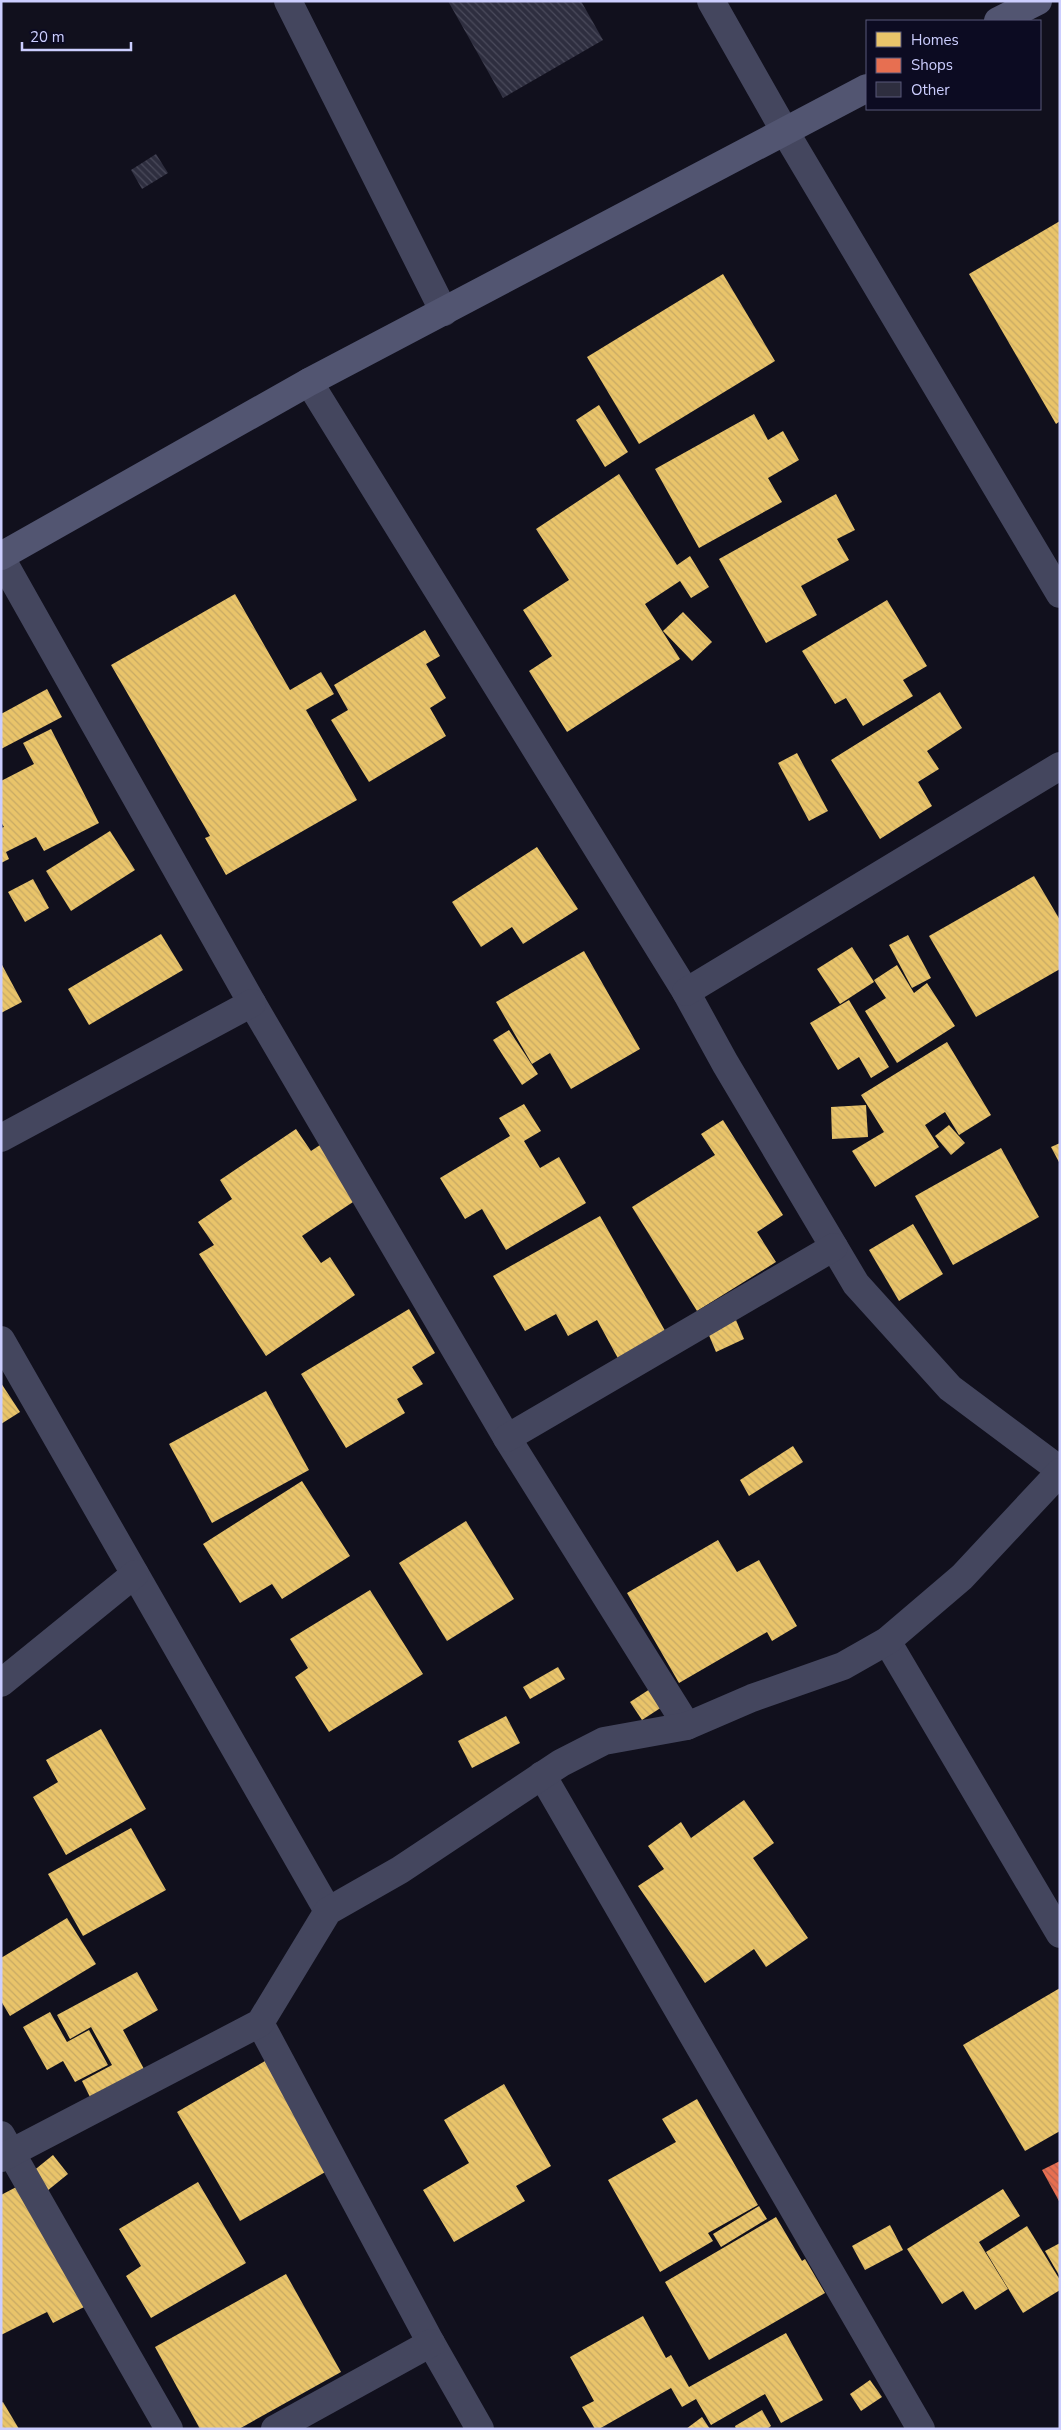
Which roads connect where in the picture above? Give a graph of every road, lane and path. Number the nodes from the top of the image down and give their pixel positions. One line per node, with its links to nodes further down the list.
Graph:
1 (288, 1): 7 (street)
2 (710, 1): 6 (street)
3 (1038, 1): 4 (street)
4 (1000, 20)
5 (866, 89): 6 (street)
6 (784, 130): 7 (street); 10 (street)
7 (444, 312): 8 (street)
8 (309, 382): 9 (street); 12 (street)
9 (1, 557): 13 (street)
10 (1060, 594)
11 (1060, 766): 12 (street)
12 (686, 992): 15 (street)
13 (252, 1003): 14 (street); 17 (street)
14 (1, 1138)
15 (834, 1247): 17 (street); 18 (street)
16 (1, 1340): 19 (street)
17 (507, 1438): 22 (street)
18 (1060, 1471): 20 (street)
19 (136, 1574): 21 (street); 24 (street)
20 (887, 1641): 22 (street); 25 (street)
21 (1, 1683)
22 (687, 1726): 23 (street)
23 (542, 1775): 24 (street); 32 (street)
24 (328, 1911): 26 (street)
25 (1060, 1934)
26 (260, 2023): 27 (street); 28 (street)
27 (5, 2148): 29 (street)
28 (432, 2343): 30 (street); 31 (street)
29 (170, 2429)
30 (275, 2429)
31 (480, 2429)
32 (921, 2429)

